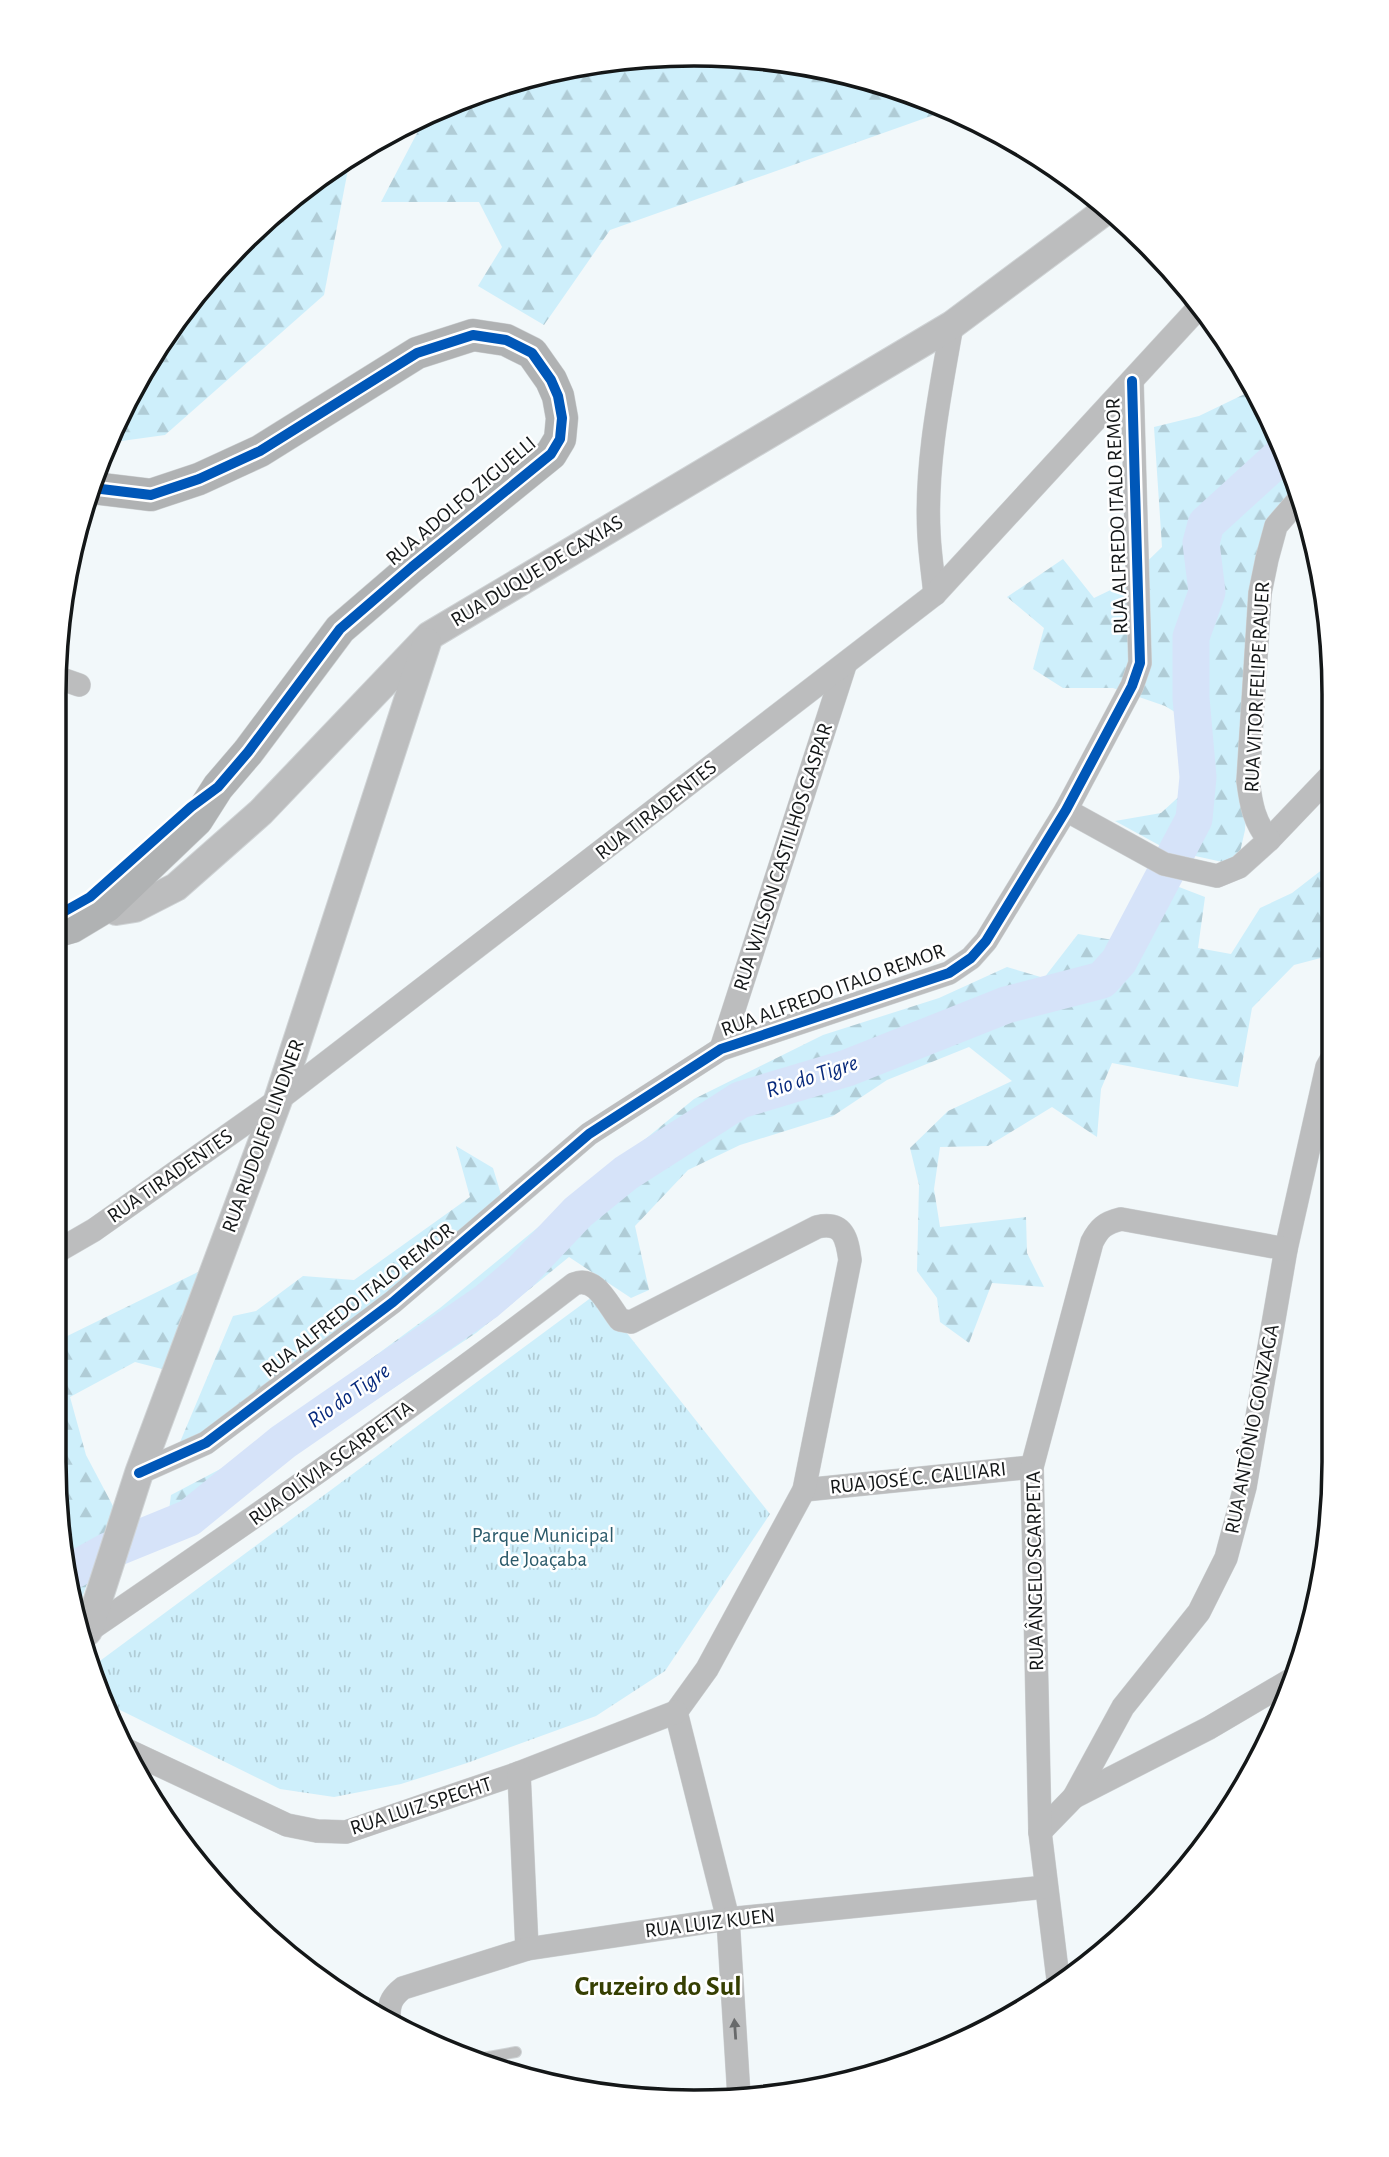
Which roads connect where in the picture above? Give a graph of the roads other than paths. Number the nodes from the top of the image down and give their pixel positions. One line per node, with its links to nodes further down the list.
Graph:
1 (1100, 215): 3 (street, RUA DUQUE DE CAXIAS)
2 (1194, 313): 4 (street, RUA TIRADENTES)
3 (952, 325): 7 (street); 8 (street, RUA DUQUE DE CAXIAS)
4 (1132, 381): 7 (street, RUA TIRADENTES); 11 (street, RUA ALFREDO ITALO REMOR)
5 (101, 489): 13 (main road, RUA ADOLFO ZIGUELLI)
6 (1293, 506): 12 (street, RUA VITOR FELIPE RAUER)
7 (935, 594): 9 (street, RUA TIRADENTES)
8 (429, 636): 13 (street, RUA DUQUE DE CAXIAS); 18 (street, RUA RUDOLFO LINDNER)
9 (845, 665): 16 (street, RUA WILSON CASTILHOS GASPAR); 18 (street, RUA TIRADENTES)
10 (1322, 785): 12 (street)
11 (1066, 810): 12 (street); 16 (street, RUA ALFREDO ITALO REMOR)
12 (1269, 840)
13 (112, 894): 14 (main road); 15 (main road)
14 (66, 910)
15 (66, 929)
16 (721, 1049): 22 (street, RUA ALFREDO ITALO REMOR)
17 (1322, 1089): 20 (street, RUA ANTÔNIO GONZAGA)
18 (278, 1100): 19 (street, RUA TIRADENTES); 22 (street, RUA RUDOLFO LINDNER)
19 (66, 1246)
20 (1286, 1249): 21 (street, RUA ÂNGELO SCARPETA); 30 (street, RUA ANTÔNIO GONZAGA)
21 (1032, 1467): 23 (street, RUA JOSÉ C. CALLIARI); 31 (street, RUA ÂNGELO SCARPETA)
22 (139, 1473): 24 (street, RUA RUDOLFO LINDNER)
23 (804, 1490): 25 (street, RUA OLÍVIA SCARPETTA); 27 (street)
24 (88, 1625)
25 (90, 1630)
26 (1281, 1685): 30 (street)
27 (676, 1712): 29 (street, RUA LUIZ SPECHT); 33 (street)
28 (140, 1756): 29 (street, RUA LUIZ SPECHT)
29 (519, 1773): 34 (street)
30 (1074, 1797): 31 (street, RUA ANTÔNIO GONZAGA)
31 (1041, 1832): 32 (street, RUA ÂNGELO SCARPETA)
32 (1046, 1887): 33 (street, RUA LUIZ KUEN); 35 (street, RUA ÂNGELO SCARPETA)
33 (728, 1919): 34 (street, RUA LUIZ KUEN); 39 (street, one-way to 33)
34 (527, 1949): 36 (street, RUA LUIZ KUEN)
35 (1057, 1975)
36 (389, 2010)
37 (516, 2052): 38 (lane)
38 (491, 2056)
39 (738, 2089)

